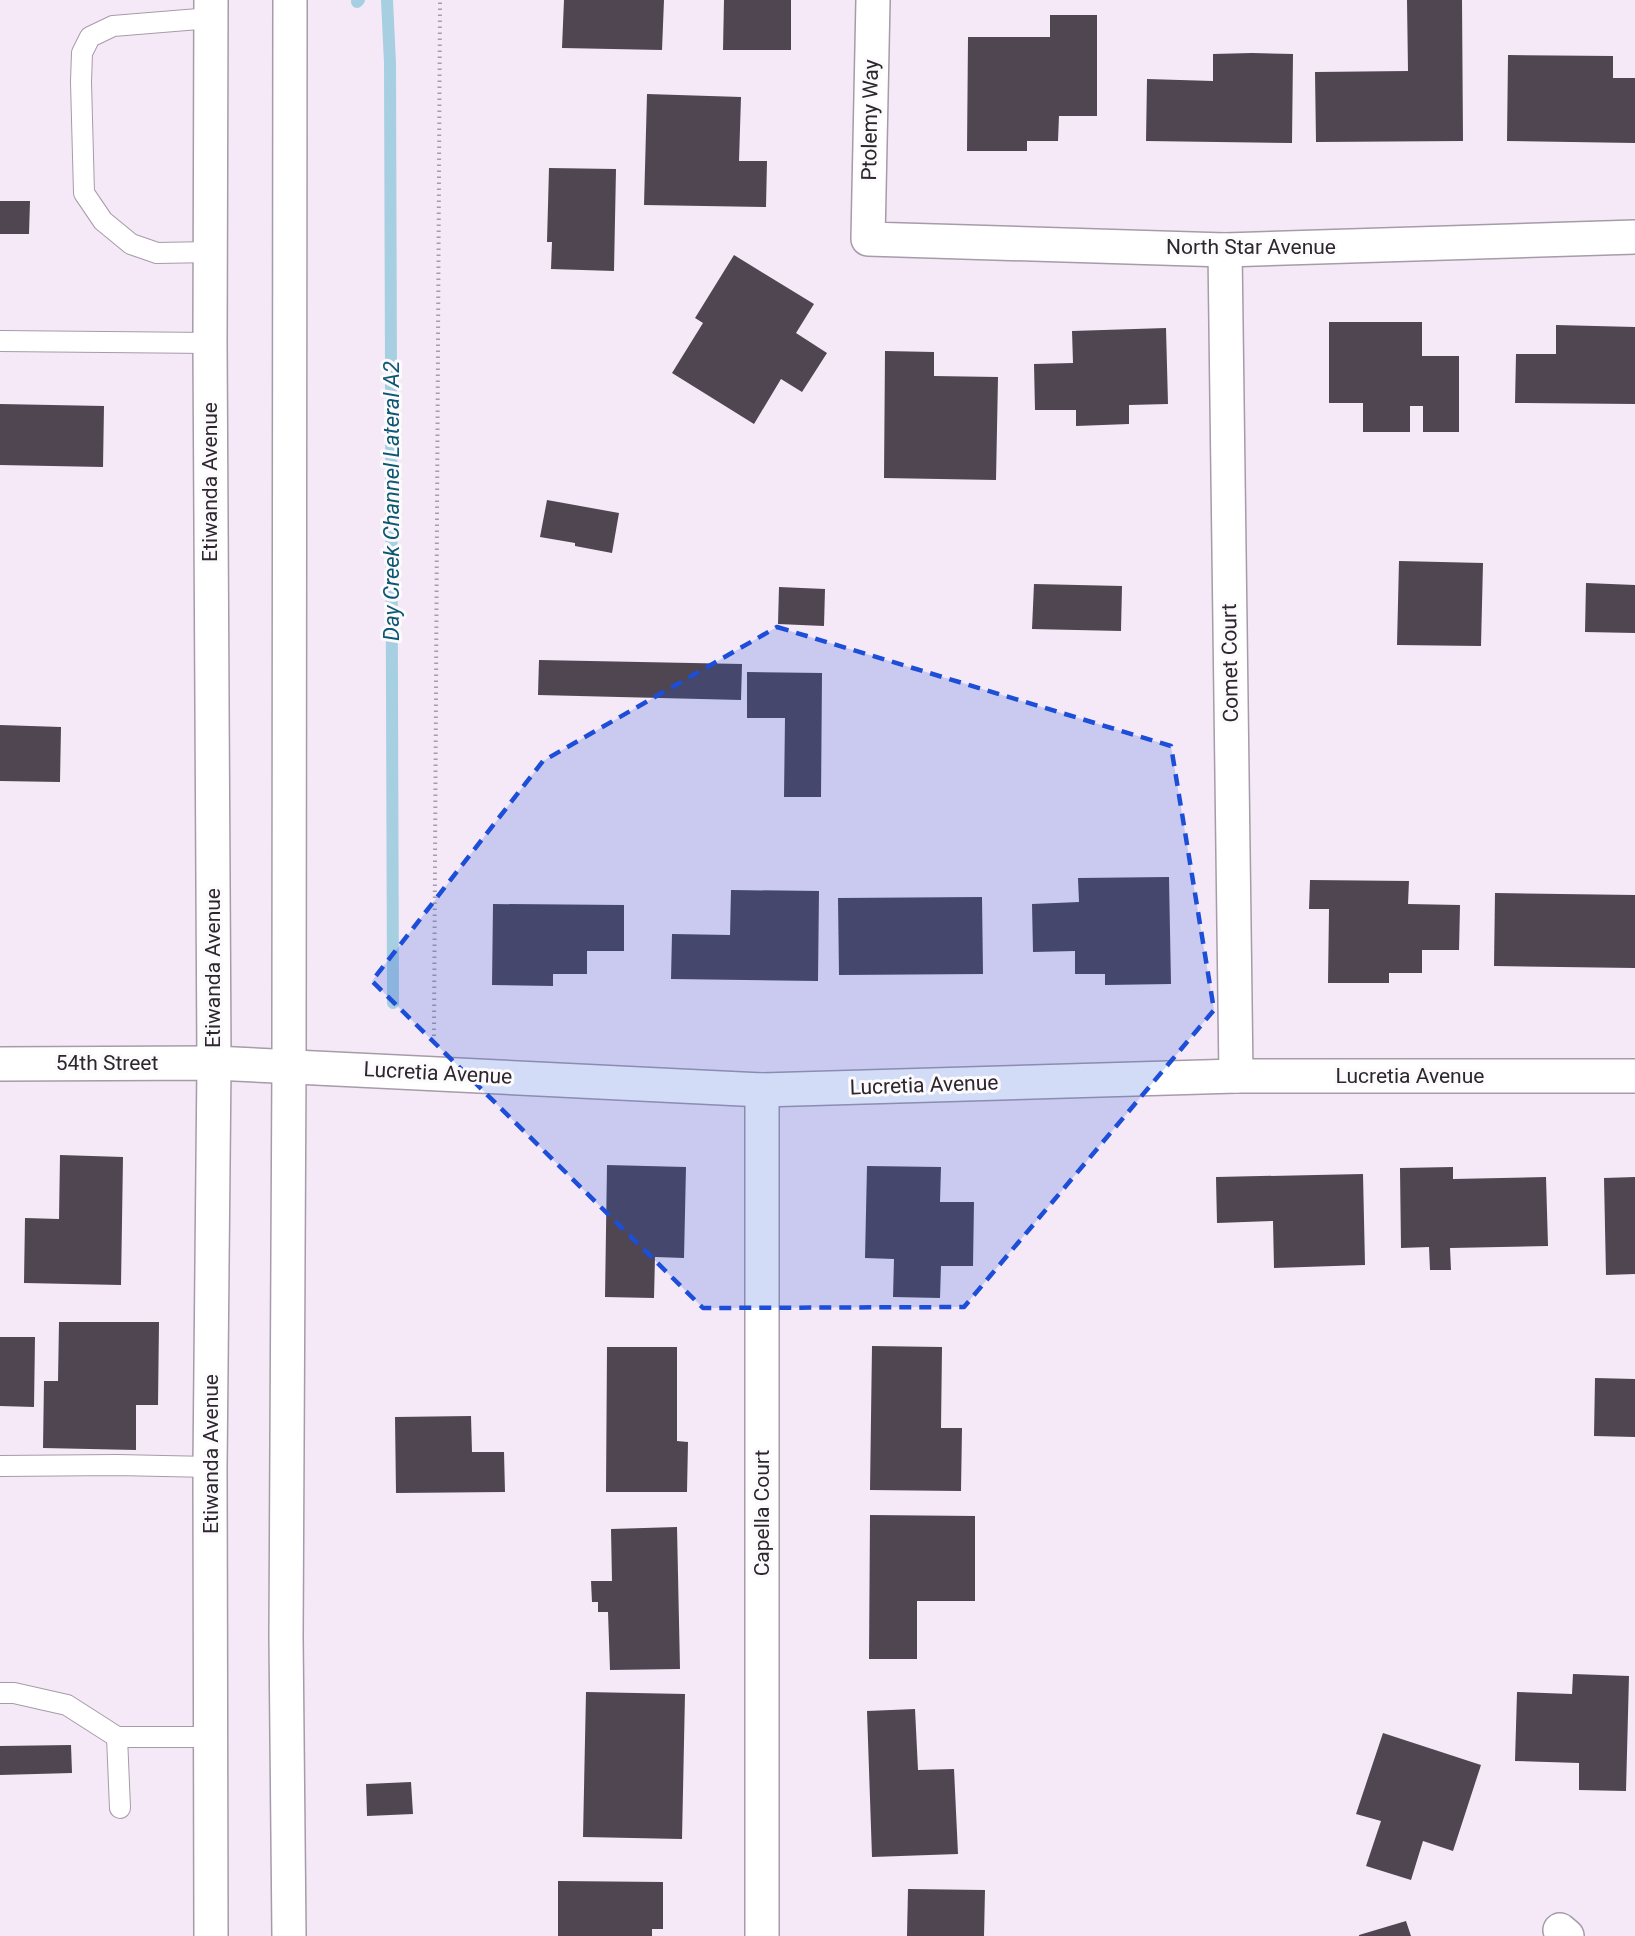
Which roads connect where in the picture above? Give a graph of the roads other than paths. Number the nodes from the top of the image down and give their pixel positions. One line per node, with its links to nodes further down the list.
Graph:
1 (290, 0): 12 (street)
2 (873, 0): 5 (street, Ptolemy Way)
3 (211, 9): 7 (street, Etiwanda Avenue); 7 (lane)
4 (1635, 237): 6 (street, North Star Avenue)
5 (868, 239): 6 (street, North Star Avenue)
6 (1225, 250): 13 (street, Comet Court)
7 (211, 252): 9 (street, Etiwanda Avenue)
8 (0, 340): 9 (lane)
9 (210, 343): 10 (street, Etiwanda Avenue)
10 (214, 1063): 11 (street, 54th Street); 12 (street, Lucretia Avenue); 17 (street, Etiwanda Avenue)
11 (0, 1064)
12 (289, 1066): 15 (street, Lucretia Avenue); 23 (street)
13 (1236, 1076): 14 (street, Lucretia Avenue); 15 (street, Lucretia Avenue)
14 (1635, 1076)
15 (762, 1090): 24 (street, Capella Court)
16 (0, 1466): 17 (lane)
17 (210, 1467): 20 (street, Etiwanda Avenue)
18 (0, 1693): 19 (lane)
19 (117, 1737): 20 (lane); 21 (lane)
20 (211, 1737): 22 (street, Etiwanda Avenue)
21 (120, 1808)
22 (211, 1936)
23 (289, 1936)
24 (762, 1936)

